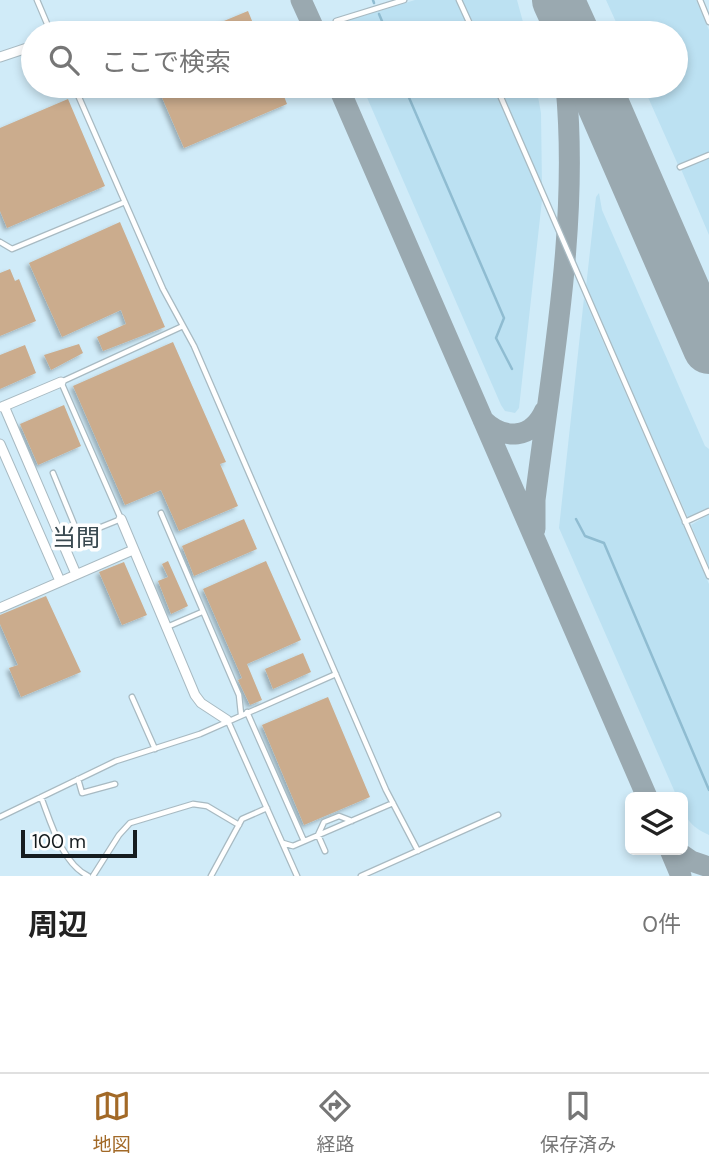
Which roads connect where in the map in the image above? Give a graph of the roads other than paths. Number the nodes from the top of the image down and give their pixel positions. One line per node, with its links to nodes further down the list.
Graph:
1 (37, 0): 5 (lane)
2 (404, 0): 6 (lane)
3 (459, 0): 7 (lane)
4 (700, 0): 8 (lane)
5 (46, 21)
6 (336, 21)
7 (469, 21)
8 (709, 22)
9 (21, 50): 10 (street)
10 (0, 57)
11 (79, 98): 15 (lane)
12 (501, 98): 25 (lane)
13 (709, 155): 14 (lane)
14 (680, 167)
15 (125, 202): 16 (lane); 17 (lane)
16 (0, 242)
17 (183, 326): 18 (lane); 33 (lane)
18 (61, 382): 19 (street); 24 (lane)
19 (2, 407): 27 (street)
20 (0, 444): 29 (street)
21 (53, 473): 24 (lane)
22 (709, 511): 25 (lane)
23 (161, 513): 31 (lane)
24 (121, 519): 26 (street)
25 (685, 522): 28 (lane)
26 (133, 550): 27 (street); 32 (street)
27 (76, 574): 29 (street)
28 (709, 576)
29 (60, 581): 30 (street)
30 (0, 608)
31 (202, 612): 32 (lane); 35 (lane)
32 (167, 628): 36 (street)
33 (336, 674): 35 (lane); 41 (lane)
34 (132, 697): 37 (lane)
35 (244, 713): 36 (lane); 48 (lane)
36 (227, 720): 37 (lane); 42 (lane)
37 (155, 750): 38 (lane)
38 (78, 779): 39 (lane); 40 (lane)
39 (115, 784)
40 (41, 797): 44 (lane); 52 (lane)
41 (393, 803): 45 (lane); 51 (lane)
42 (267, 808): 46 (lane); 49 (lane)
43 (498, 815): 51 (lane)
44 (0, 817)
45 (352, 821): 47 (lane); 47 (lane)
46 (239, 825): 52 (lane); 53 (lane)
47 (318, 835): 48 (lane); 50 (lane)
48 (303, 841): 49 (lane)
49 (282, 843): 54 (lane)
50 (325, 850)
51 (418, 851): 55 (lane)
52 (90, 876)
53 (211, 876)
54 (297, 876)
55 (361, 876)

